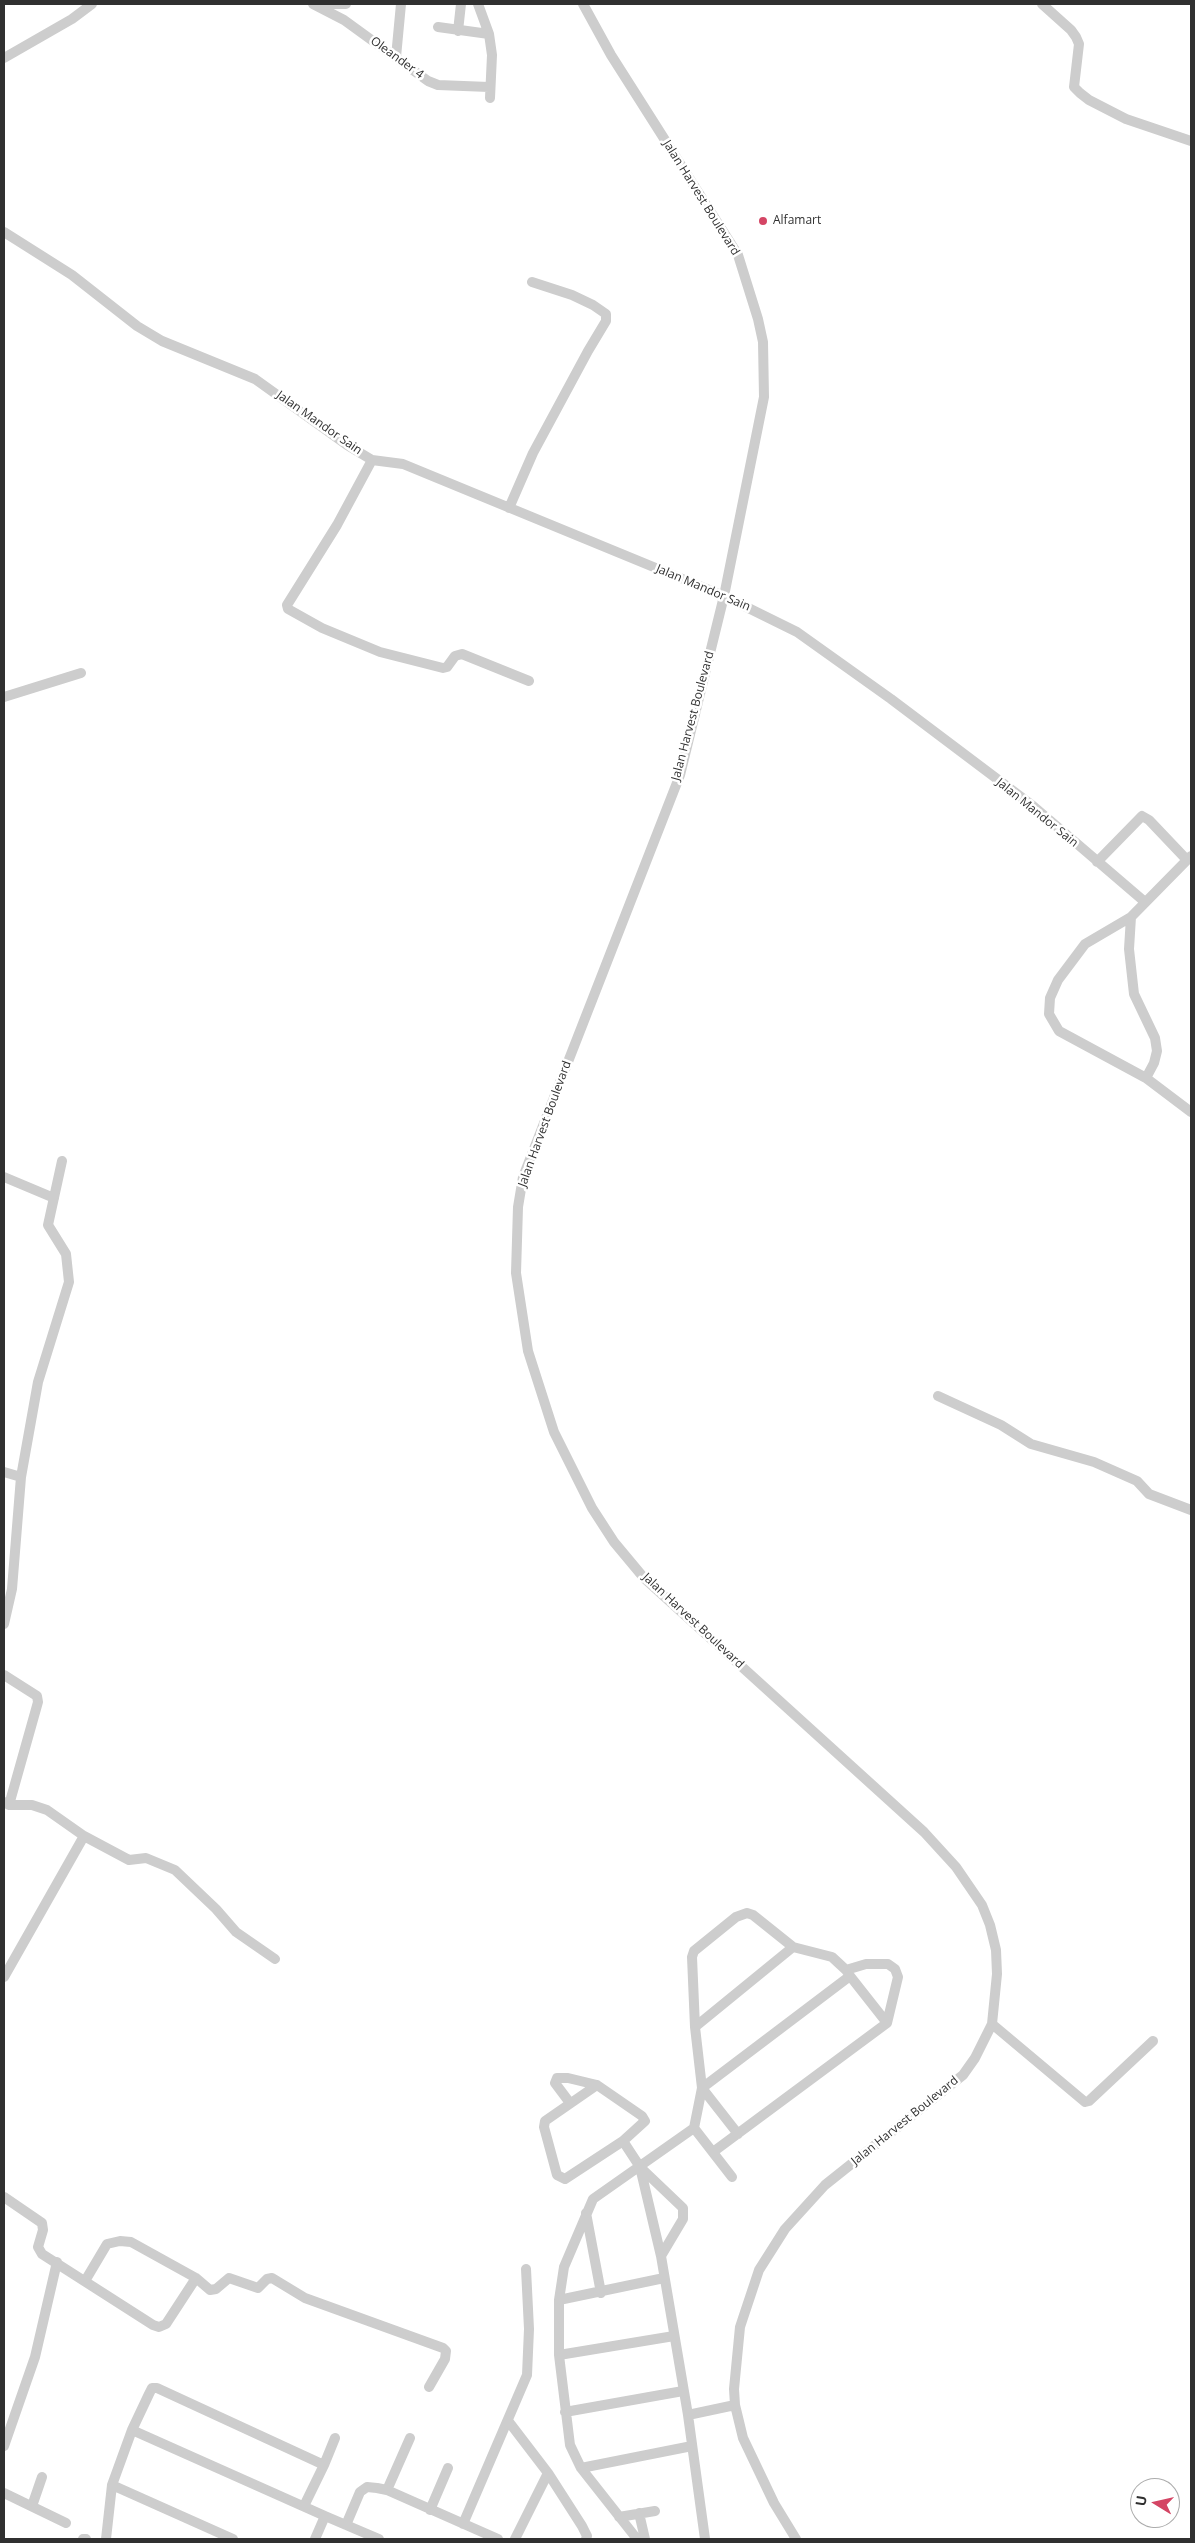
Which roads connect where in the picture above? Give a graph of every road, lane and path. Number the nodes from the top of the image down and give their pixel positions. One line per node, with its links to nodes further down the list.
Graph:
1 (92, 4): 14 (street)
2 (314, 4): 3 (street); 9 (street, Oleander 4)
3 (346, 4): 9 (street)
4 (401, 4): 13 (street)
5 (460, 4): 11 (street)
6 (478, 4): 12 (street)
7 (583, 4): 20 (street, Jalan Harvest Boulevard)
8 (1042, 4): 15 (street)
9 (344, 20): 13 (street, Oleander 4)
10 (438, 27): 11 (street)
11 (458, 31): 12 (street)
12 (489, 34): 13 (street, Oleander 4)
13 (396, 57)
14 (4, 58)
15 (1191, 141)
16 (4, 232): 18 (street, Jalan Mandor Sain)
17 (532, 282): 19 (street)
18 (372, 460): 19 (street, Jalan Mandor Sain); 22 (street)
19 (508, 508): 20 (street, Jalan Mandor Sain)
20 (724, 596): 25 (street, Jalan Mandor Sain); 46 (street, Jalan Harvest Boulevard)
21 (81, 673): 23 (street)
22 (528, 681)
23 (4, 697)
24 (1189, 858): 25 (street); 26 (street)
25 (1097, 862): 26 (street, Jalan Mandor Sain)
26 (1145, 902): 27 (street)
27 (1131, 917): 28 (street); 28 (street)
28 (1146, 1078): 29 (street)
29 (1191, 1112)
30 (62, 1161): 32 (street)
31 (4, 1177): 32 (street)
32 (54, 1198): 35 (street)
33 (938, 1396): 36 (street)
34 (4, 1472): 35 (street)
35 (21, 1477): 37 (street)
36 (1191, 1510)
37 (5, 1618)
38 (4, 1675): 39 (street)
39 (6, 1803): 40 (street)
40 (84, 1836): 42 (street); 44 (street)
41 (793, 1947): 43 (street); 47 (street); 47 (street)
42 (276, 1959)
43 (848, 1973): 45 (street); 45 (street); 50 (street)
44 (4, 1978)
45 (888, 2023): 53 (street)
46 (992, 2024): 48 (street); 72 (street, Jalan Harvest Boulevard)
47 (696, 2027): 50 (street)
48 (1153, 2040)
49 (597, 2085): 51 (street); 51 (street); 54 (street)
50 (702, 2088): 52 (street); 53 (street)
51 (570, 2103): 54 (street)
52 (694, 2128): 55 (street); 56 (street)
53 (738, 2134): 55 (street)
54 (628, 2148): 56 (street)
55 (713, 2152): 57 (street)
56 (640, 2167): 59 (street); 60 (street); 60 (street)
57 (732, 2176)
58 (4, 2197): 61 (street)
59 (586, 2213): 66 (street); 67 (street)
60 (661, 2256): 64 (street)
61 (57, 2262): 65 (street); 79 (street)
62 (526, 2269): 75 (street)
63 (196, 2278): 65 (street); 65 (street); 70 (street)
64 (664, 2278): 66 (street); 68 (street)
65 (85, 2280)
66 (601, 2293): 67 (street)
67 (559, 2300): 69 (street)
68 (674, 2336): 69 (street); 71 (street)
69 (559, 2354): 73 (street)
70 (429, 2387)
71 (683, 2391): 73 (street); 74 (street)
72 (735, 2405): 74 (street); 109 (street, Jalan Harvest Boulevard)
73 (565, 2412): 83 (street)
74 (688, 2415): 80 (street)
75 (509, 2422): 84 (street); 97 (street)
76 (132, 2430): 81 (street); 86 (street); 90 (street)
77 (335, 2438): 81 (street)
78 (410, 2438): 87 (street)
79 (4, 2446)
80 (692, 2446): 83 (street); 108 (street)
81 (324, 2465): 90 (street)
82 (448, 2468): 91 (street)
83 (582, 2468): 95 (street)
84 (548, 2473): 100 (street); 105 (street)
85 (42, 2477): 89 (street)
86 (112, 2485): 99 (street); 101 (street)
87 (387, 2490): 91 (street); 98 (street)
88 (4, 2493): 89 (street)
89 (32, 2506): 96 (street)
90 (304, 2506): 94 (street)
91 (430, 2510): 97 (street)
92 (655, 2510): 93 (street)
93 (639, 2513): 95 (street); 107 (street)
94 (325, 2516): 98 (street); 102 (street)
95 (619, 2517): 106 (street)
96 (66, 2523)
97 (463, 2524): 104 (street)
98 (346, 2525): 103 (street)
99 (227, 2538)
100 (588, 2538)
101 (106, 2539)
102 (315, 2539)
103 (379, 2539)
104 (498, 2539)
105 (515, 2539)
106 (637, 2539)
107 (644, 2539)
108 (705, 2539)
109 (796, 2539)

